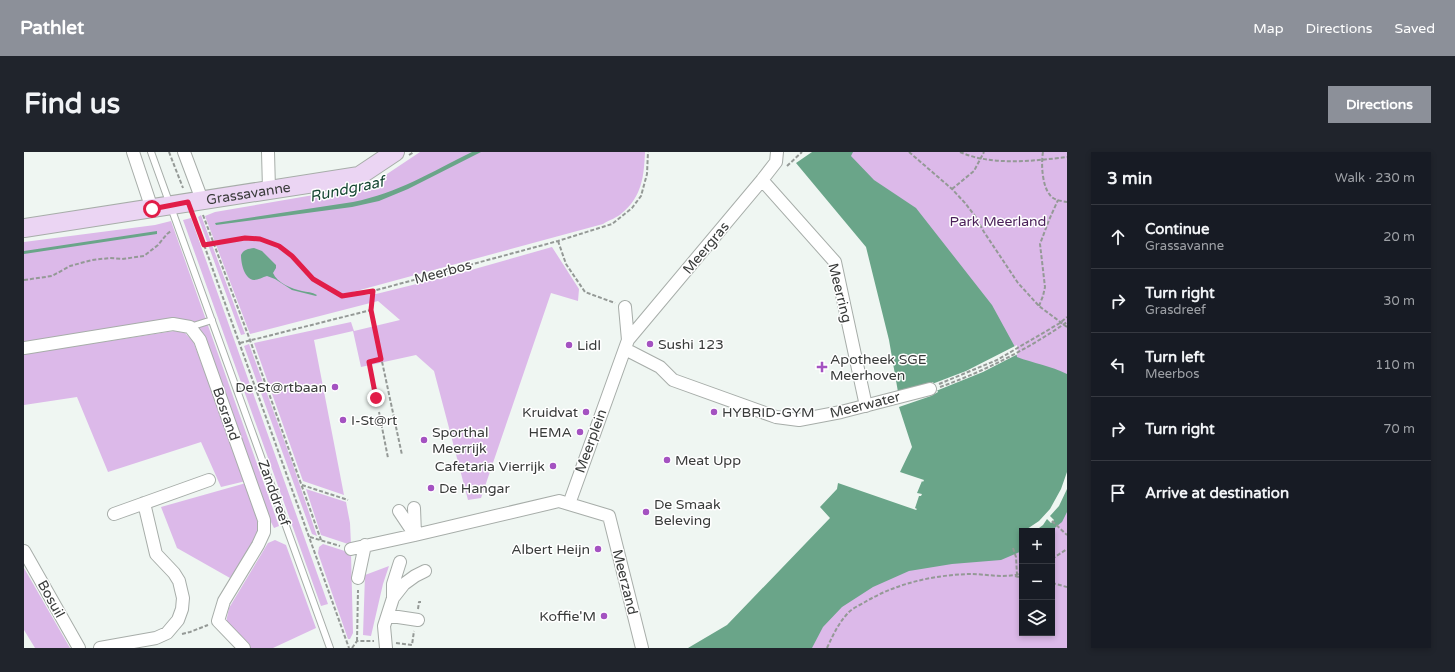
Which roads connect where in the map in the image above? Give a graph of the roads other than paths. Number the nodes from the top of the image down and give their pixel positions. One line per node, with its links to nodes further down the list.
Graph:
1 (133, 152): 11 (street)
2 (151, 152): 9 (lane, Zanddreef)
3 (184, 152): 10 (street)
4 (268, 152): 8 (street)
5 (395, 152): 8 (street, Grassavanne)
6 (777, 152): 7 (street, Meergras)
7 (762, 180): 16 (street, Meergras); 19 (street, Meerring)
8 (269, 189): 10 (street, Grassavanne)
9 (171, 205): 10 (street, Grassavanne); 11 (street, Grassavanne); 14 (lane, Zanddreef)
10 (198, 205)
11 (152, 209): 12 (street, Grassavanne)
12 (24, 228)
13 (625, 306): 16 (street)
14 (212, 320): 15 (lane); 39 (lane, Zanddreef)
15 (190, 327): 17 (street); 38 (street, Bosrand)
16 (626, 345): 19 (street, Meerwater); 22 (street, Meerplein)
17 (24, 348)
18 (933, 388): 19 (street, Meerwater)
19 (866, 406)
20 (209, 480): 21 (street)
21 (144, 503): 25 (street); 37 (street)
22 (569, 504): 26 (street); 41 (street, Meerzand)
23 (414, 508): 26 (street)
24 (399, 511): 26 (street)
25 (114, 514)
26 (415, 535): 27 (street)
27 (365, 546): 28 (street); 32 (street)
28 (351, 549)
29 (24, 551): 36 (street, Bosuil)
30 (400, 562): 33 (street)
31 (426, 570): 33 (street)
32 (358, 578)
33 (393, 598): 34 (street)
34 (386, 617): 35 (street); 40 (street)
35 (418, 620)
36 (79, 648)
37 (100, 648)
38 (244, 648)
39 (330, 648)
40 (386, 648)
41 (642, 648)

